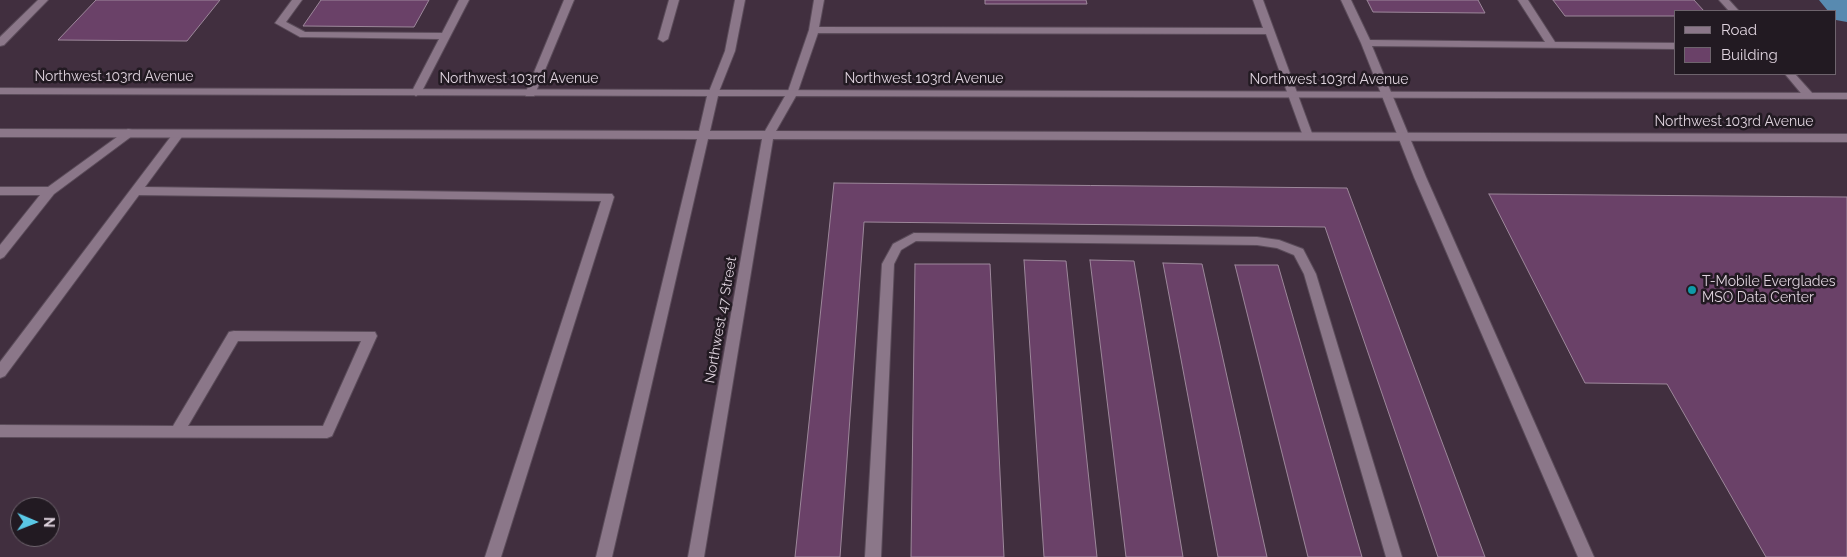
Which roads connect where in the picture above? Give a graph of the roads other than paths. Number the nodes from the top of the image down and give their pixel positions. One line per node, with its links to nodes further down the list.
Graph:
1 (43, 0): 18 (street)
2 (297, 0): 15 (street)
3 (464, 0): 15 (street)
4 (569, 0): 24 (street)
5 (674, 0): 16 (street)
6 (740, 0): 25 (street)
7 (819, 0): 13 (street, Northwest 47 Street)
8 (1258, 0): 14 (street)
9 (1346, 0): 17 (street)
10 (1523, 0): 19 (street)
11 (1724, 0): 12 (street)
12 (1733, 10)
13 (814, 30): 14 (street); 26 (street, Northwest 47 Street)
14 (1269, 31): 27 (street)
15 (446, 36): 23 (street)
16 (663, 39)
17 (1366, 42): 19 (street); 28 (street)
18 (0, 43)
19 (1552, 45): 20 (street)
20 (1674, 46)
21 (1791, 75): 29 (street)
22 (0, 91): 23 (street, Northwest 103rd Avenue)
23 (416, 93): 24 (street, Northwest 103rd Avenue)
24 (530, 94): 25 (street, Northwest 103rd Avenue)
25 (712, 94): 26 (street, Northwest 103rd Avenue); 34 (street)
26 (792, 94): 27 (street, Northwest 103rd Avenue); 35 (street, Northwest 47 Street)
27 (1293, 95): 28 (street, Northwest 103rd Avenue); 36 (street)
28 (1387, 95): 29 (street, Northwest 103rd Avenue); 37 (street)
29 (1809, 96): 30 (street, Northwest 103rd Avenue)
30 (1847, 96)
31 (0, 133): 32 (street, Northwest 103rd Avenue)
32 (128, 133): 33 (street, Northwest 103rd Avenue); 40 (street)
33 (180, 134): 34 (street, Northwest 103rd Avenue); 39 (street)
34 (703, 134): 35 (street, Northwest 103rd Avenue); 47 (street)
35 (768, 135): 36 (street, Northwest 103rd Avenue); 48 (street, Northwest 47 Street)
36 (1308, 136): 37 (street, Northwest 103rd Avenue)
37 (1404, 136): 38 (street, Northwest 103rd Avenue); 51 (street)
38 (1847, 138)
39 (137, 190): 43 (street); 46 (street)
40 (50, 191): 41 (street); 42 (street)
41 (0, 192)
42 (0, 254)
43 (0, 372)
44 (0, 431): 45 (street)
45 (177, 432): 45 (street)
46 (493, 557)
47 (604, 557)
48 (696, 557)
49 (873, 557): 50 (street)
50 (1394, 557)
51 (1586, 557)

